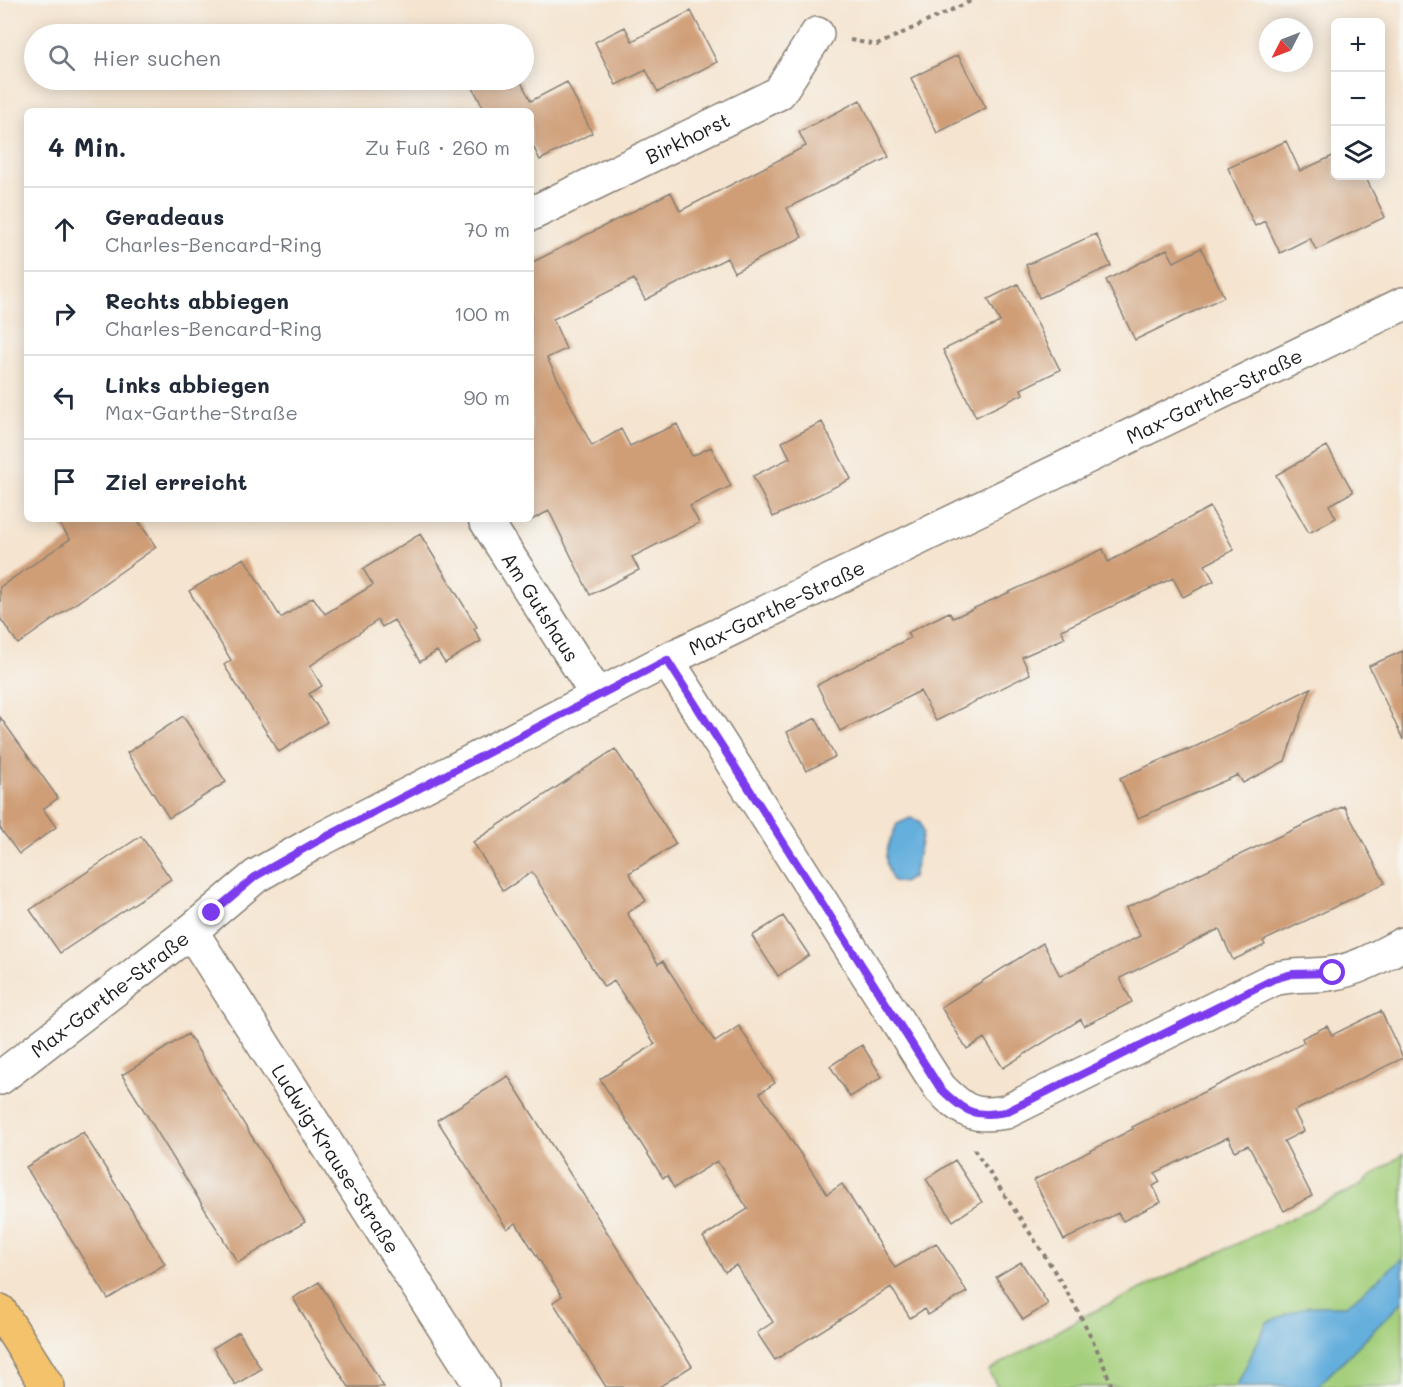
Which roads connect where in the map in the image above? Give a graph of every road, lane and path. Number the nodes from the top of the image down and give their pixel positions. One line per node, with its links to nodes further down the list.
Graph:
1 (974, 0): 2 (path)
2 (817, 34): 3 (street, Birkhorst)
3 (534, 213)
4 (1403, 304): 6 (street, Max-Garthe-Straße)
5 (486, 522): 7 (street, Am Gutshaus)
6 (667, 660): 7 (street, Max-Garthe-Straße); 11 (street)
7 (597, 695): 8 (street, Max-Garthe-Straße)
8 (190, 931): 10 (street, Max-Garthe-Straße); 14 (street, Ludwig-Krause-Straße)
9 (1403, 944): 11 (street)
10 (0, 1078)
11 (961, 1109): 15 (path)
12 (0, 1311): 13 (main road)
13 (48, 1387)
14 (482, 1387)
15 (1112, 1387)

